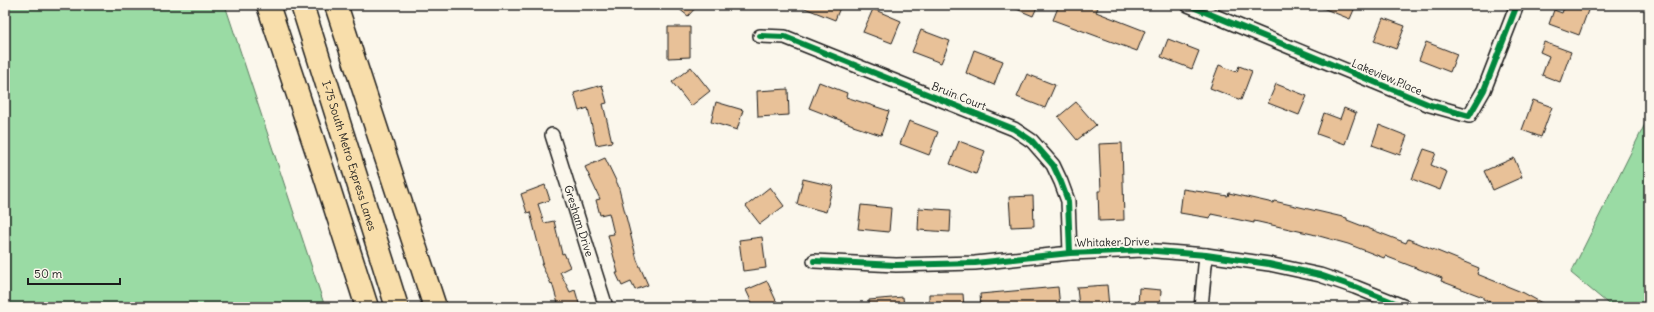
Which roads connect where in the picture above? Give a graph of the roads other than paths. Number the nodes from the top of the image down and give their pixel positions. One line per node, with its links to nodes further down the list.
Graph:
1 (268, 5): 11 (highway)
2 (302, 5): 12 (highway, I-75 South Metro Express Lanes)
3 (336, 5): 13 (highway)
4 (1188, 5): 5 (street, Lakeview Place)
5 (1517, 5)
6 (760, 36): 8 (street, Bruin Court)
7 (552, 135): 14 (street, Gresham Drive)
8 (1070, 253): 9 (street, Whitaker Drive); 10 (street, Whitaker Drive)
9 (1206, 255): 15 (street); 16 (street, Whitaker Drive)
10 (814, 261)
11 (367, 307)
12 (397, 307)
13 (435, 307)
14 (606, 307)
15 (1201, 307)
16 (1405, 307)

